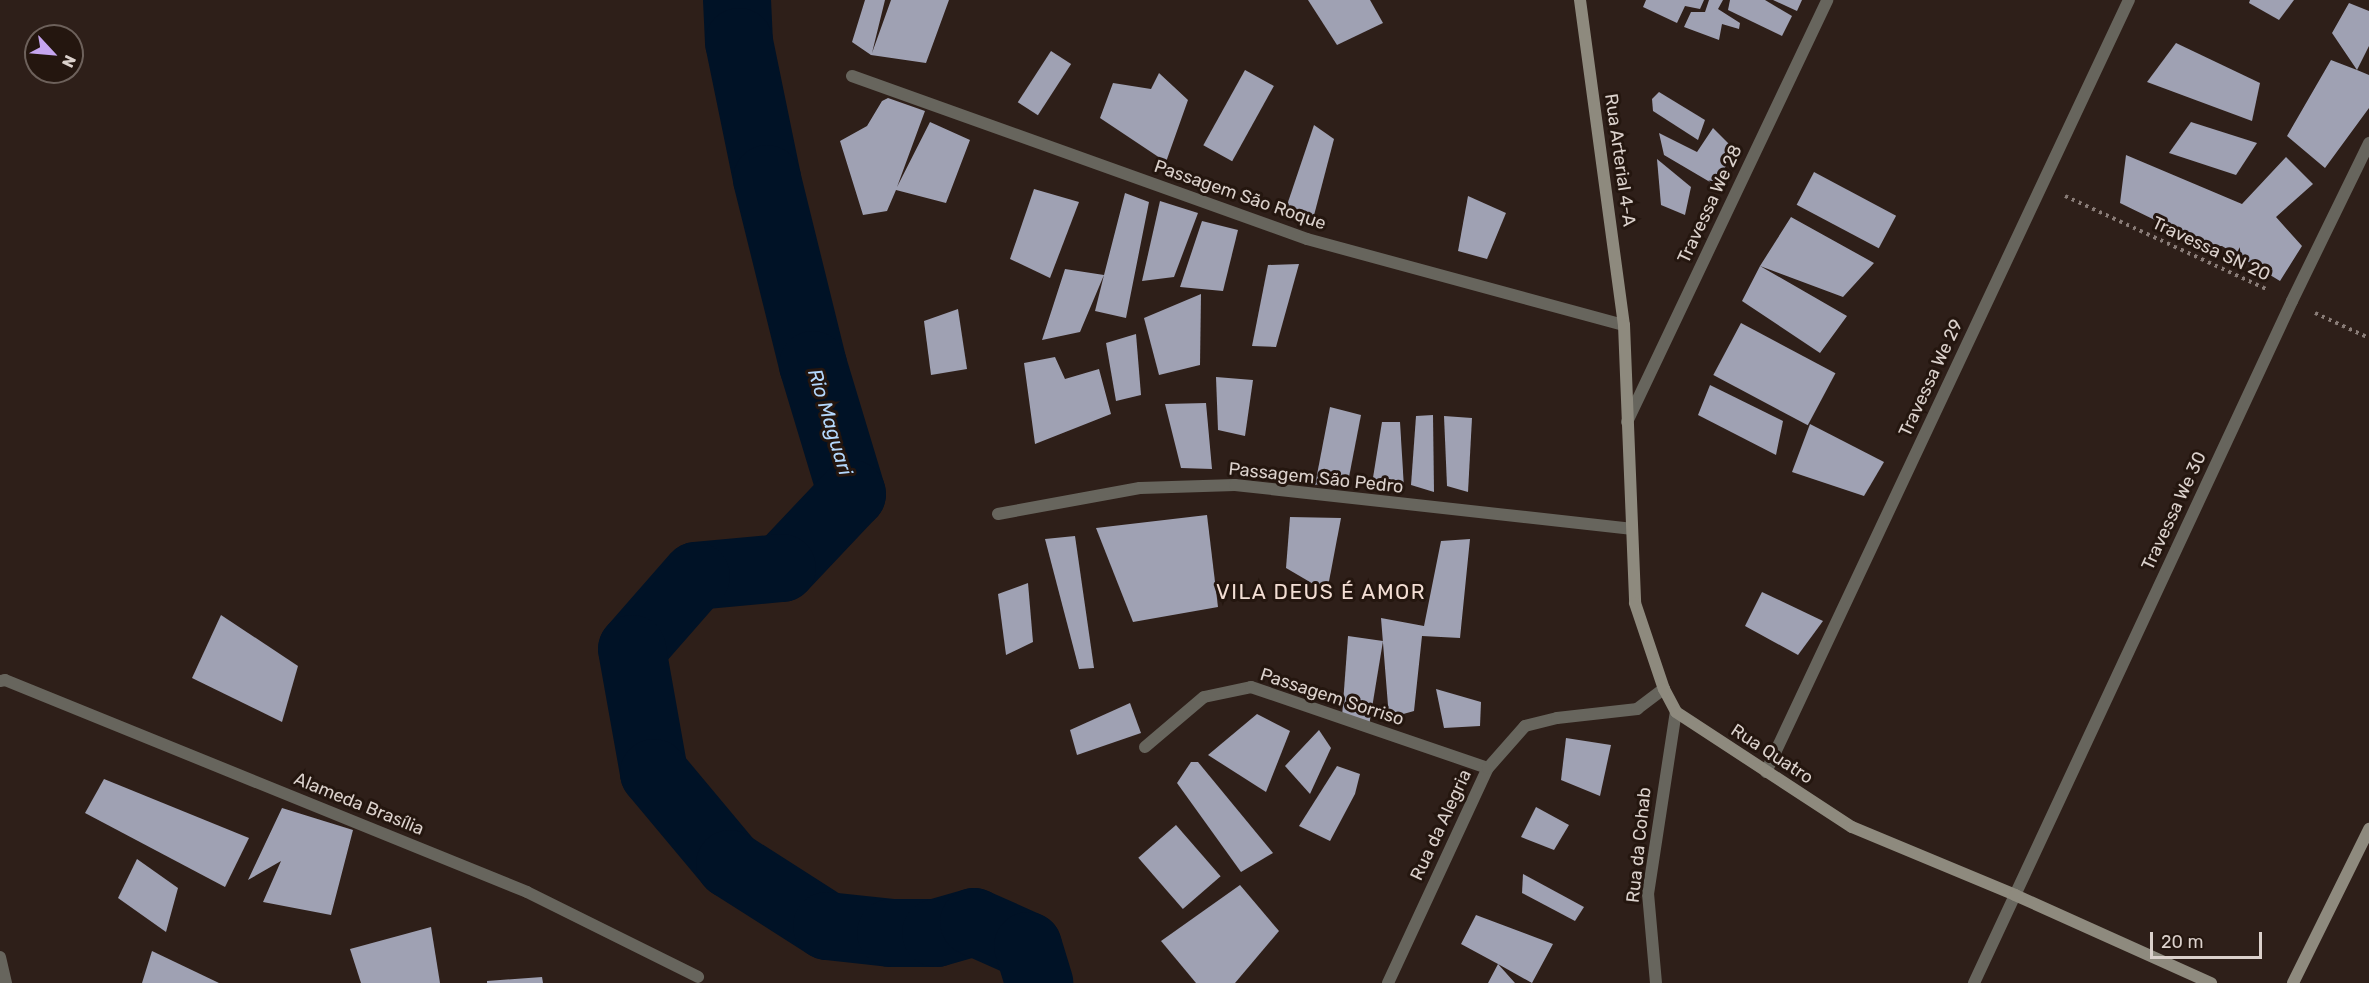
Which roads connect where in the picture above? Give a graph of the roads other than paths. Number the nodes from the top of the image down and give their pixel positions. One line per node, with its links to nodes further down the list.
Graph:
1 (1580, 0): 6 (main road, Rua Arterial 4-A)
2 (1827, 0): 7 (street, Travessa We 28)
3 (2129, 0): 15 (street, Travessa We 29)
4 (852, 76): 6 (street, Passagem São Roque)
5 (2369, 143): 17 (street, Travessa We 30)
6 (1624, 325): 7 (main road, Rua Quatro)
7 (1626, 423): 9 (main road, Rua Quatro)
8 (998, 514): 9 (street, Passagem São Pedro)
9 (1631, 529): 11 (main road, Rua Quatro)
10 (0, 681): 19 (street, Alameda Brasília)
11 (1664, 689): 12 (main road, Rua Quatro); 14 (street, Rua da Alegria)
12 (1676, 712): 15 (main road, Rua Quatro); 22 (street, Rua da Cohab)
13 (1145, 747): 14 (street, Passagem Sorriso)
14 (1488, 768): 21 (street, Rua da Alegria)
15 (1766, 772): 17 (main road, Rua Quatro)
16 (2369, 829): 25 (main road)
17 (2015, 895): 23 (street, Travessa We 30); 24 (main road, Rua Quatro)
18 (0, 957): 20 (street)
19 (698, 977)
20 (6, 983)
21 (1388, 983)
22 (1656, 983)
23 (1974, 983)
24 (2211, 983)
25 (2293, 983)

